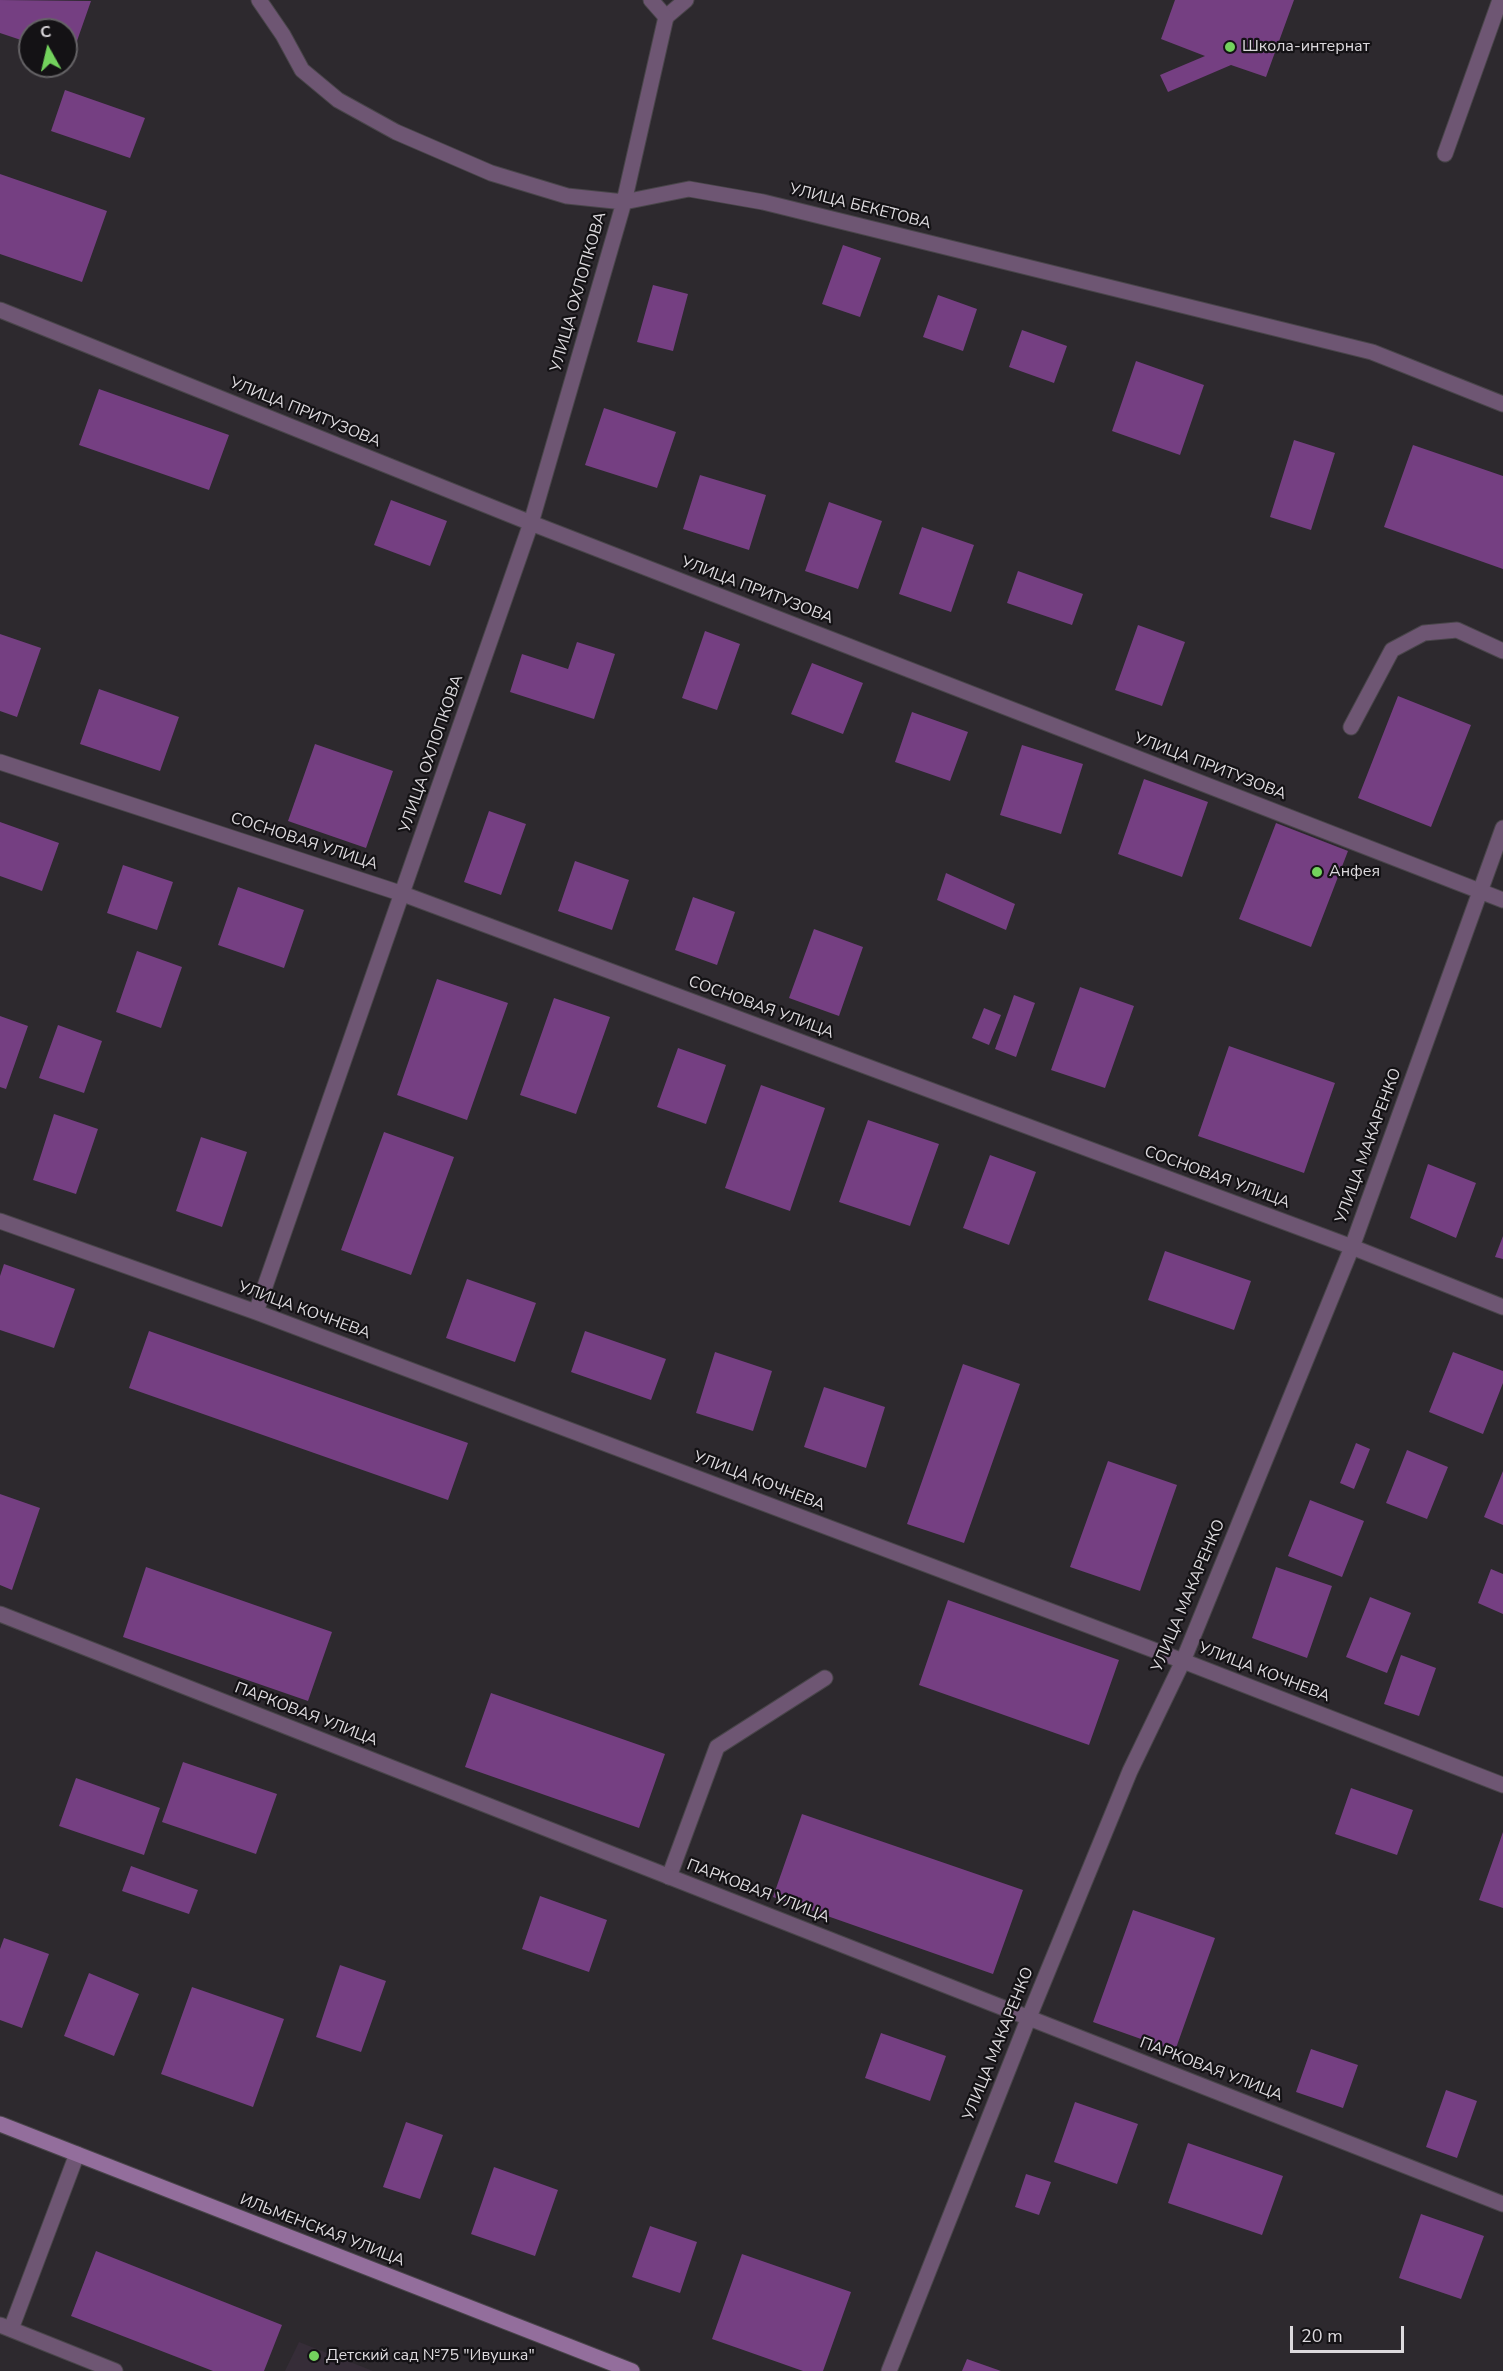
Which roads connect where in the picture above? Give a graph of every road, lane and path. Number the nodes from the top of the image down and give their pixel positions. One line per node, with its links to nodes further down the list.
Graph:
1 (259, 0): 7 (street, УЛИЦА БЕКЕТОВА)
2 (651, 0): 5 (street)
3 (686, 0): 5 (street)
4 (1500, 0): 6 (street)
5 (666, 17): 7 (street, УЛИЦА ОХЛОПКОВА)
6 (1445, 154)
7 (624, 202): 9 (street, УЛИЦА БЕКЕТОВА); 10 (street, УЛИЦА ОХЛОПКОВА)
8 (0, 310): 10 (street, УЛИЦА ПРИТУЗОВА)
9 (1503, 404)
10 (531, 523): 15 (street, УЛИЦА ПРИТУЗОВА); 16 (street, УЛИЦА ОХЛОПКОВА)
11 (1503, 651): 12 (street)
12 (1351, 727)
13 (0, 762): 16 (street, СОСНОВАЯ УЛИЦА)
14 (1503, 828): 15 (street, УЛИЦА МАКАРЕНКО)
15 (1480, 891): 17 (street, УЛИЦА ПРИТУЗОВА); 19 (street, УЛИЦА МАКАРЕНКО)
16 (403, 894): 19 (street, СОСНОВАЯ УЛИЦА); 21 (street, УЛИЦА ОХЛОПКОВА)
17 (1503, 900)
18 (0, 1221): 21 (street, УЛИЦА КОЧНЕВА)
19 (1352, 1247): 20 (street, СОСНОВАЯ УЛИЦА); 23 (street, УЛИЦА МАКАРЕНКО)
20 (1503, 1307)
21 (256, 1312): 23 (street, УЛИЦА КОЧНЕВА)
22 (0, 1614): 26 (street, ПАРКОВАЯ УЛИЦА)
23 (1183, 1661): 25 (street, УЛИЦА КОЧНЕВА); 27 (street, УЛИЦА МАКАРЕНКО)
24 (825, 1678): 26 (street)
25 (1503, 1785)
26 (669, 1877): 27 (street, ПАРКОВАЯ УЛИЦА)
27 (1029, 2017): 30 (street, ПАРКОВАЯ УЛИЦА); 34 (street, УЛИЦА МАКАРЕНКО)
28 (0, 2124): 29 (main road, ИЛЬМЕНСКАЯ УЛИЦА)
29 (76, 2154): 31 (street); 33 (main road, ИЛЬМЕНСКАЯ УЛИЦА)
30 (1503, 2204)
31 (5, 2327): 32 (street)
32 (115, 2371)
33 (632, 2371)
34 (889, 2371)

